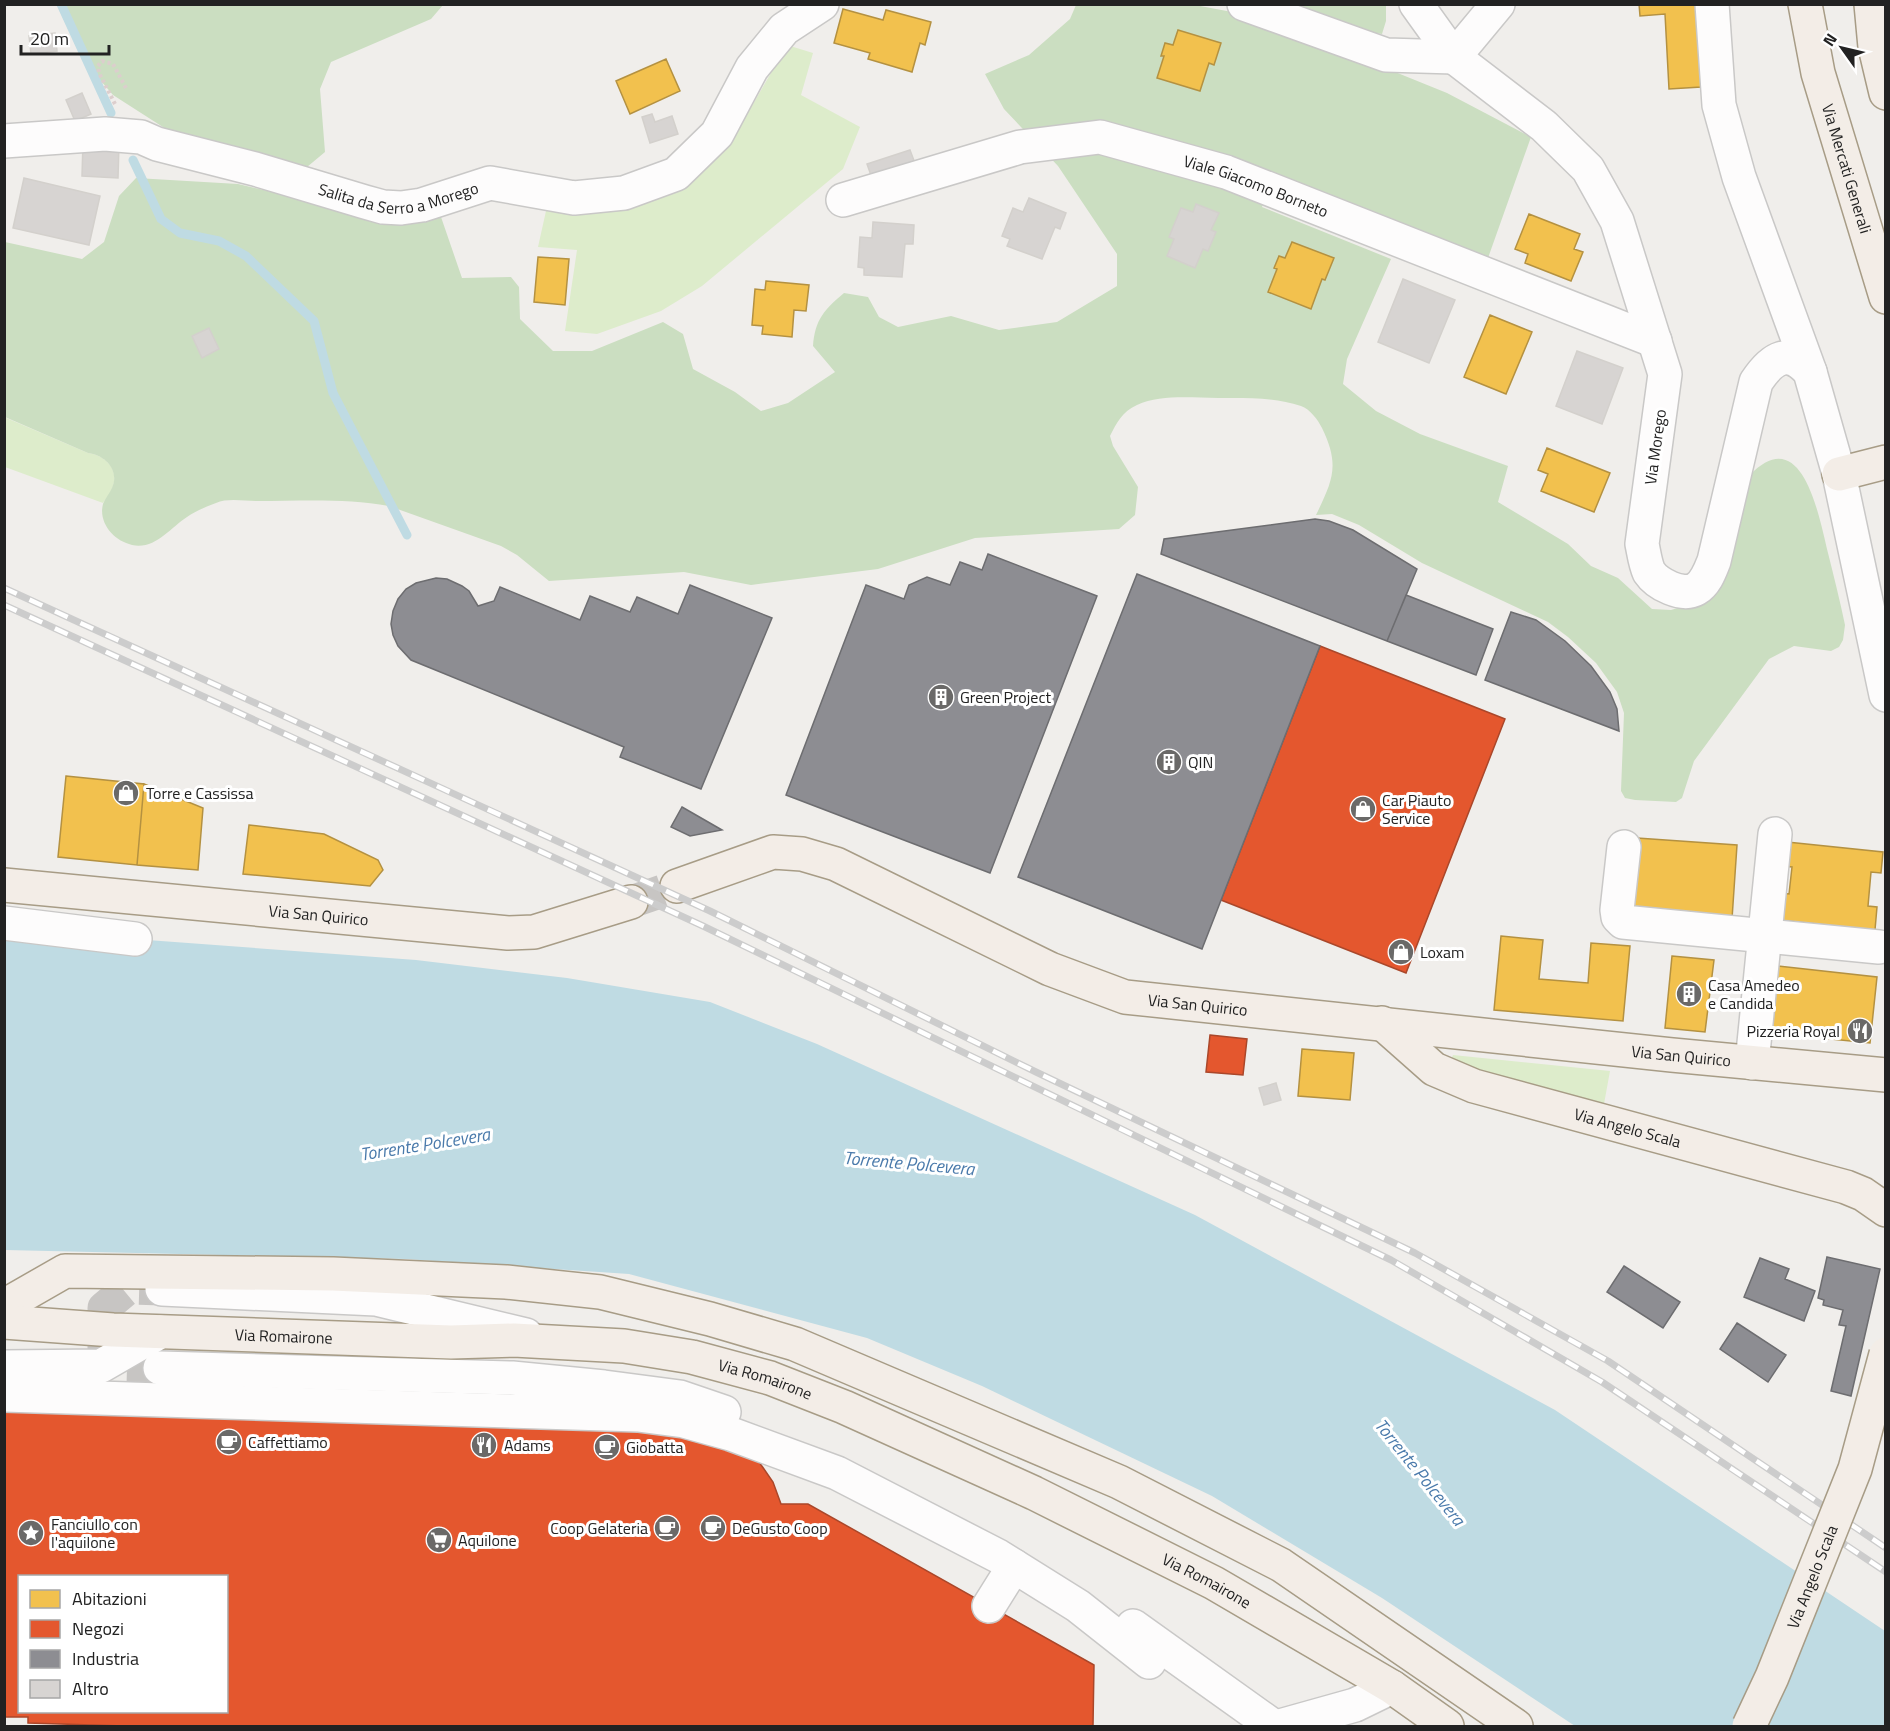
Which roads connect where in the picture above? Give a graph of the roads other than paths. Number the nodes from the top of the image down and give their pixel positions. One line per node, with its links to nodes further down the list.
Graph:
1 (822, 4): 10 (street, Salita da Serro a Morego)
2 (1244, 4): 8 (street)
3 (1416, 4): 8 (street, Via Morego)
4 (1498, 4): 8 (street)
5 (1712, 4): 14 (street)
6 (1805, 4): 12 (main road, Via Mercati Generali)
7 (1871, 4): 9 (main road)
8 (1454, 57): 13 (street, Via Morego)
9 (1886, 93)
10 (4, 141)
11 (843, 200): 13 (street, Viale Giacomo Borneto)
12 (1886, 297)
13 (1655, 341): 14 (street, Via Morego)
14 (1810, 372): 16 (street)
15 (1886, 462): 16 (main road)
16 (1839, 474): 17 (street)
17 (1886, 695)
18 (1775, 834): 24 (street, Via San Quirico)
19 (1624, 847): 24 (street)
20 (4, 885): 22 (main road, Via San Quirico)
21 (677, 886): 27 (main road, Via San Quirico)
22 (631, 902)
23 (4, 923): 25 (street)
24 (1765, 936): 26 (street); 28 (street, Via San Quirico)
25 (135, 939)
26 (1879, 947)
27 (1382, 1023): 28 (main road, Via San Quirico); 30 (main road, Via Angelo Scala)
28 (1752, 1063): 29 (main road, Via San Quirico)
29 (1886, 1076)
30 (1886, 1210)
31 (162, 1289): 35 (street)
32 (4, 1306): 48 (main road)
33 (4, 1322): 34 (main road, Via Romairone)
34 (160, 1332): 37 (main road, Via Romairone); 38 (street)
35 (554, 1342): 37 (main road, Via Romairone); 45 (main road, Via Romairone)
36 (1886, 1354): 49 (main road, Via Angelo Scala, bridge)
37 (513, 1355): 39 (street); 41 (street); 46 (street)
38 (4, 1367)
39 (160, 1368)
40 (4, 1395): 41 (street)
41 (510, 1416): 42 (street)
42 (1014, 1566): 43 (street); 44 (street)
43 (989, 1605)
44 (1149, 1662)
45 (1392, 1687): 46 (street); 47 (main road, Via Romairone)
46 (1293, 1725)
47 (1447, 1726)
48 (1516, 1726)
49 (1749, 1726)

